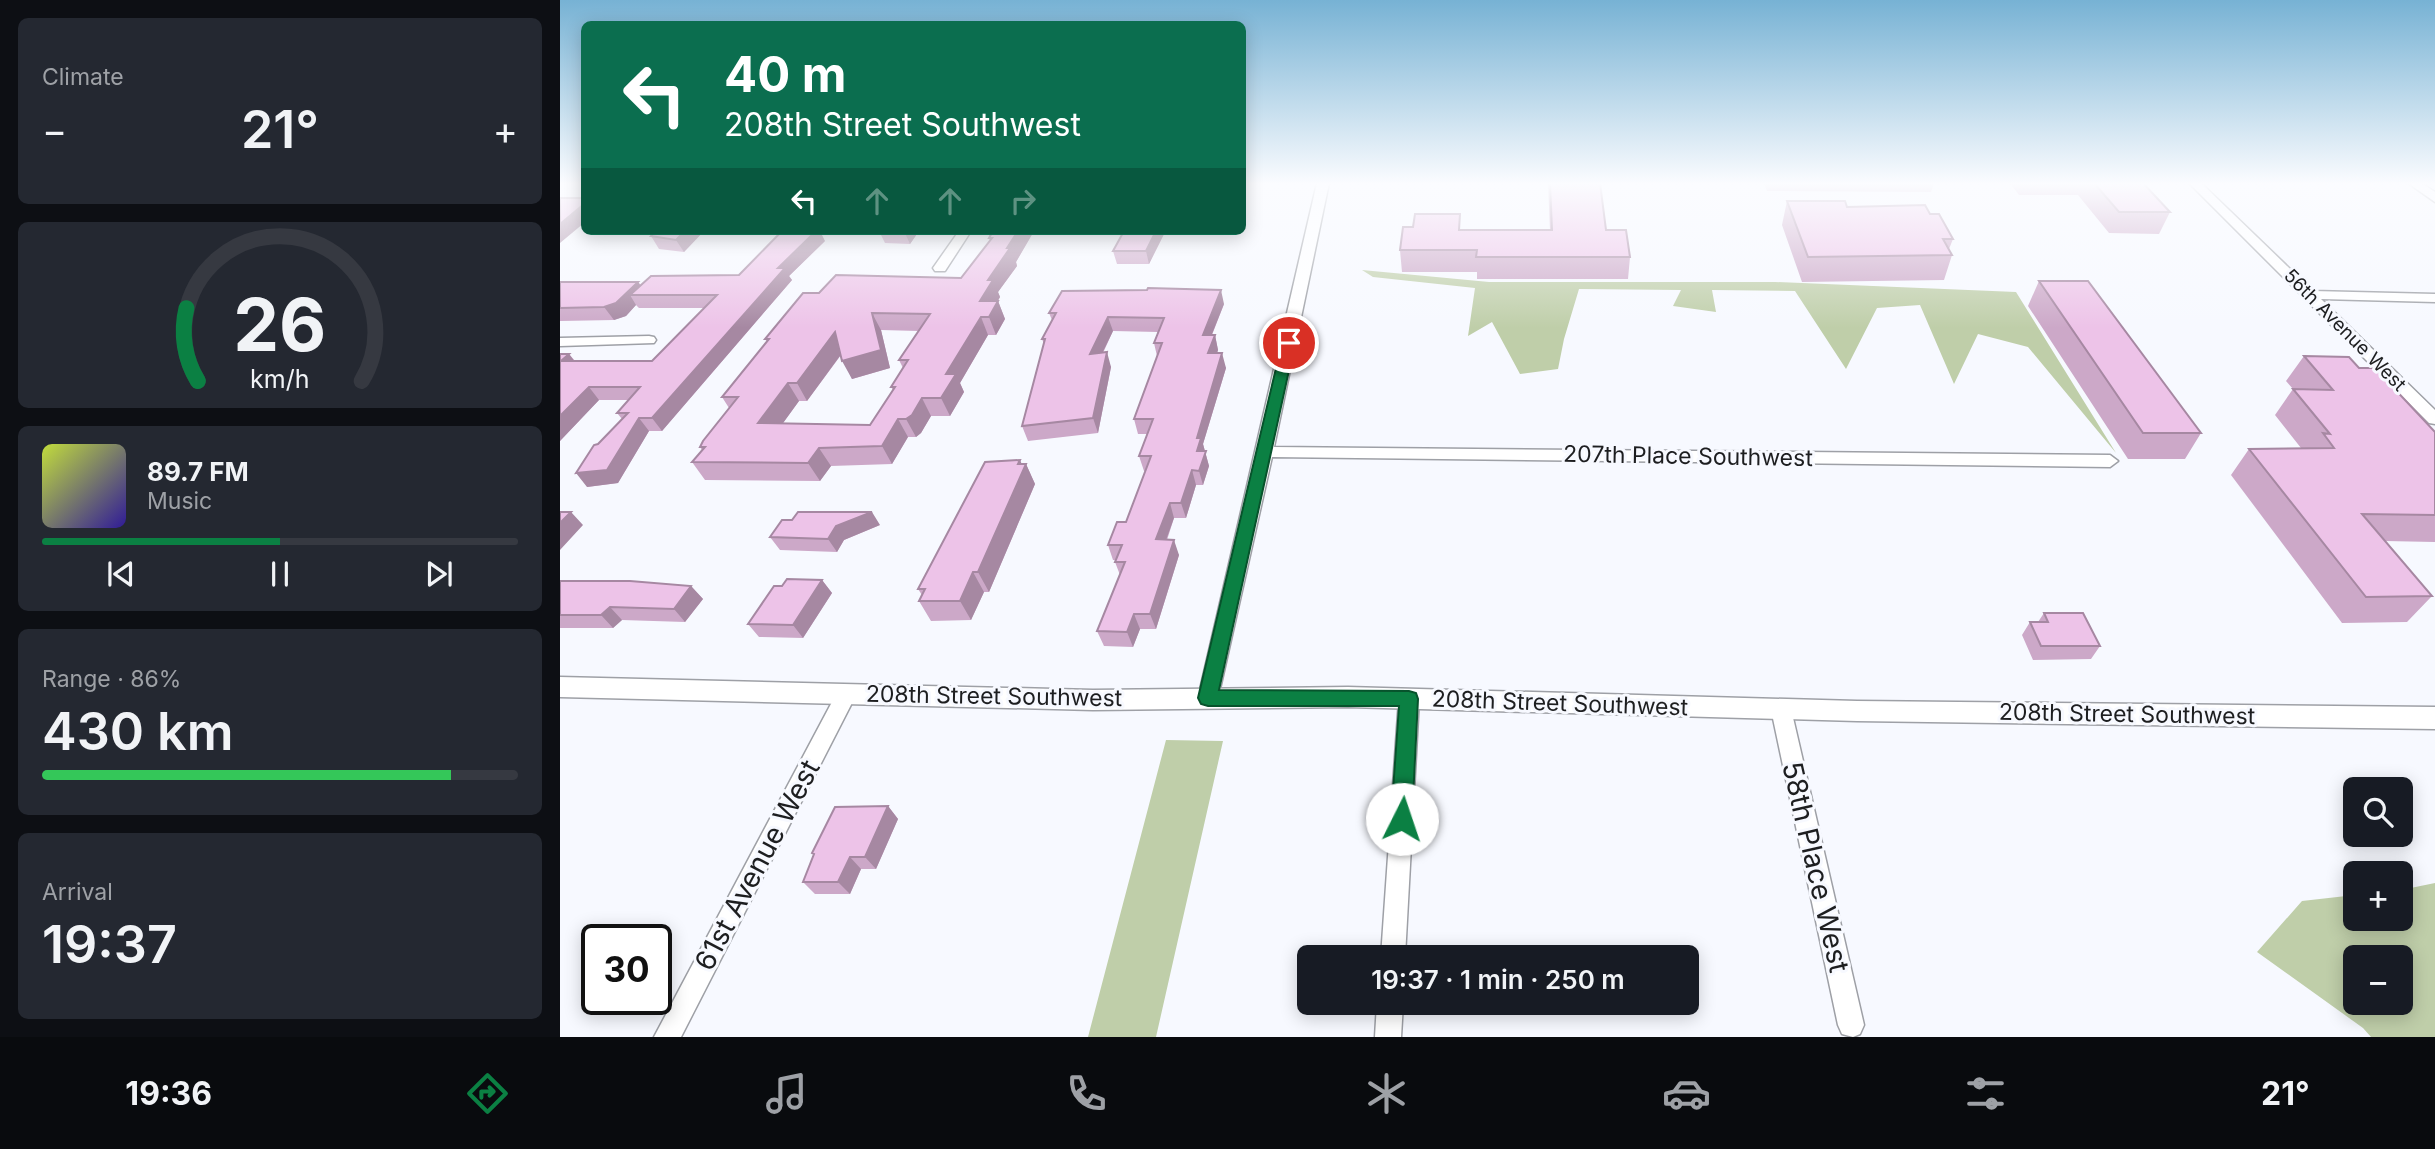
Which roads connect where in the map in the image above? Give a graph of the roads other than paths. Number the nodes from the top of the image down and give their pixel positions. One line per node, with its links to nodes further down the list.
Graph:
1 (1313, 231): 10 (street)
2 (2246, 231): 5 (street, 56th Avenue West)
3 (962, 235): 4 (street)
4 (940, 268)
5 (2312, 295): 6 (street); 9 (street, 56th Avenue West)
6 (2435, 298)
7 (649, 340): 8 (street)
8 (560, 342)
9 (2435, 419)
10 (1265, 452): 11 (street, 207th Place Southwest); 14 (street)
11 (2110, 461)
12 (560, 687): 13 (street, 208th Street Southwest)
13 (848, 693): 14 (street, 208th Street Southwest); 21 (street, 61st Avenue West)
14 (1208, 698): 15 (street, 208th Street Southwest)
15 (1409, 699): 16 (street, 208th Street Southwest); 18 (street)
16 (1781, 709): 17 (street, 208th Street Southwest); 20 (street, 58th Place West)
17 (2435, 718)
18 (1394, 945)
19 (1389, 1015): 22 (street)
20 (1851, 1025)
21 (667, 1037)
22 (1388, 1037)

